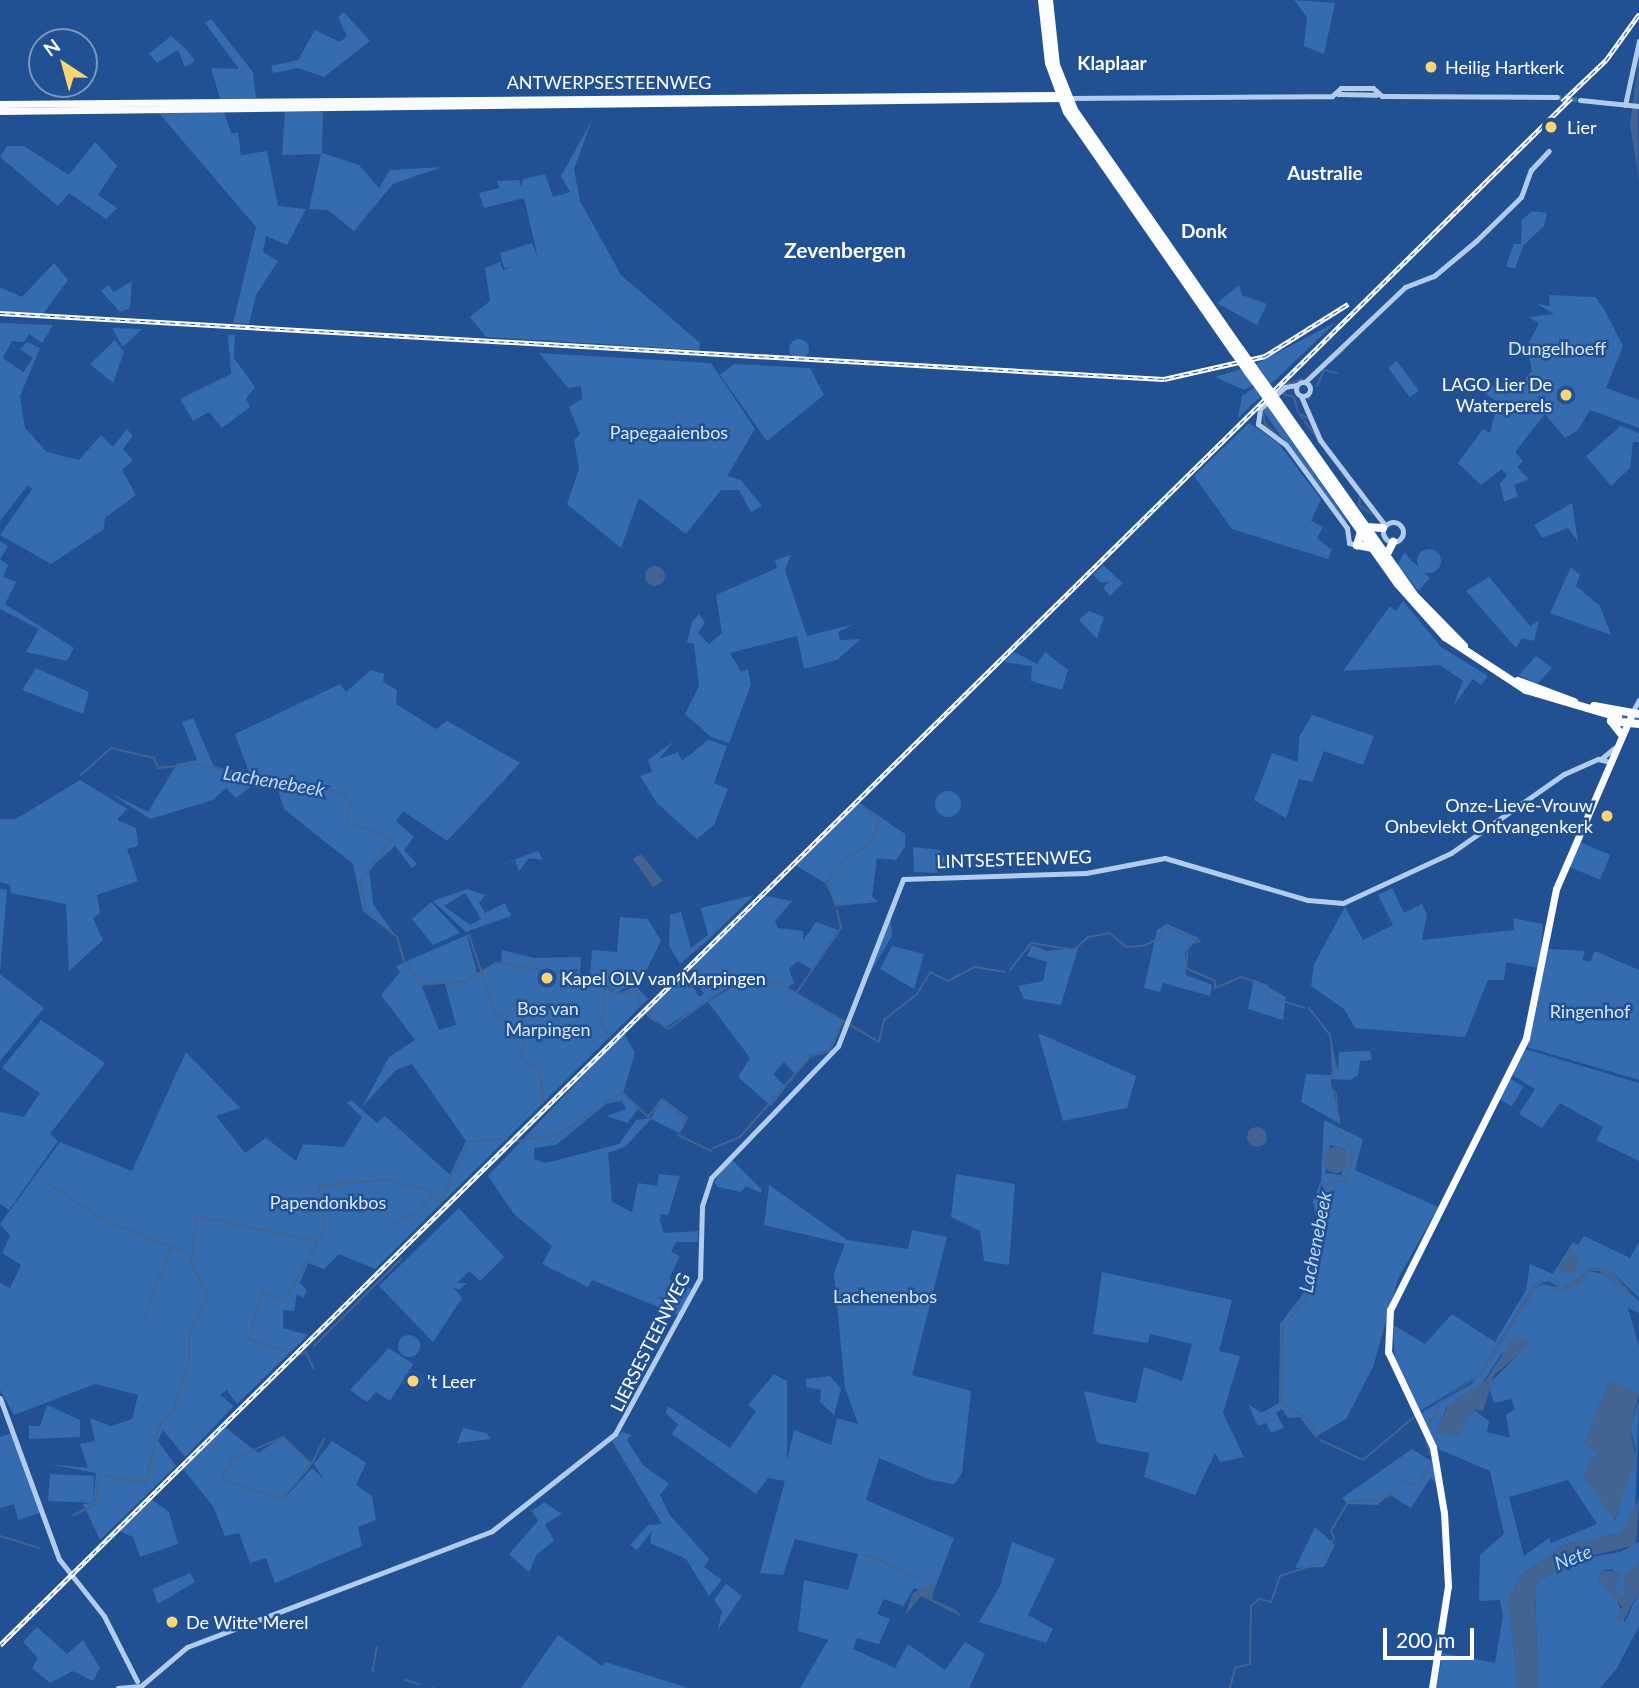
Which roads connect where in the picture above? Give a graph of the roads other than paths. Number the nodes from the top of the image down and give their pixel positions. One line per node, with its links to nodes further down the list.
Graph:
1 (1042, 0): 4 (highway)
2 (1049, 0): 5 (highway)
3 (1639, 41): 16 (street)
4 (1054, 80): 5 (highway); 8 (main road)
5 (1063, 97): 6 (street, ANTWERPSESTEENWEG); 8 (main road, ANTWERPSESTEENWEG); 22 (highway); 23 (highway)
6 (1082, 97): 7 (street, ANTWERPSESTEENWEG); 23 (street)
7 (1557, 97)
8 (1047, 98): 11 (main road, ANTWERPSESTEENWEG); 11 (main road, ANTWERPSESTEENWEG); 22 (main road)
9 (482, 99): 10 (main road, ANTWERPSESTEENWEG); 15 (main road, ANTWERPSESTEENWEG); 19 (main road)
10 (496, 99): 12 (main road, ANTWERPSESTEENWEG); 20 (main road)
11 (945, 99): 12 (main road, ANTWERPSESTEENWEG)
12 (873, 100): 20 (main road, ANTWERPSESTEENWEG)
13 (1580, 100): 16 (street)
14 (0, 104): 18 (main road)
15 (378, 104): 18 (main road, ANTWERPSESTEENWEG); 19 (main road, ANTWERPSESTEENWEG)
16 (1627, 106): 17 (street)
17 (1639, 106)
18 (54, 107): 21 (main road)
19 (441, 107): 20 (main road, ANTWERPSESTEENWEG)
20 (491, 108)
21 (0, 111)
22 (1068, 112): 25 (highway)
23 (1077, 116): 25 (highway)
24 (1549, 152): 26 (street)
25 (1238, 351): 28 (highway, bridge)
26 (1307, 383): 27 (street); 27 (street)
27 (1301, 392): 28 (street); 29 (street)
28 (1269, 406): 30 (highway); 32 (street)
29 (1385, 524): 30 (highway); 31 (street); 31 (street)
30 (1364, 529): 32 (highway); 33 (highway); 34 (highway)
31 (1393, 542): 34 (highway)
32 (1357, 545): 33 (highway)
33 (1372, 548): 38 (highway)
34 (1386, 556): 35 (highway)
35 (1511, 679): 37 (highway); 38 (highway)
36 (1639, 701): 37 (street)
37 (1636, 712): 39 (main road)
38 (1615, 718): 39 (highway); 40 (highway)
39 (1632, 723): 40 (main road); 43 (main road)
40 (1621, 734): 41 (main road)
41 (1614, 748): 42 (street, LINTSESTEENWEG); 43 (main road)
42 (1601, 758): 43 (street); 44 (street, LINTSESTEENWEG)
43 (1610, 762): 48 (main road)
44 (862, 985): 46 (street, LIERSESTEENWEG)
45 (0, 1398): 46 (street)
46 (140, 1684): 47 (street)
47 (118, 1688)
48 (1432, 1688)

